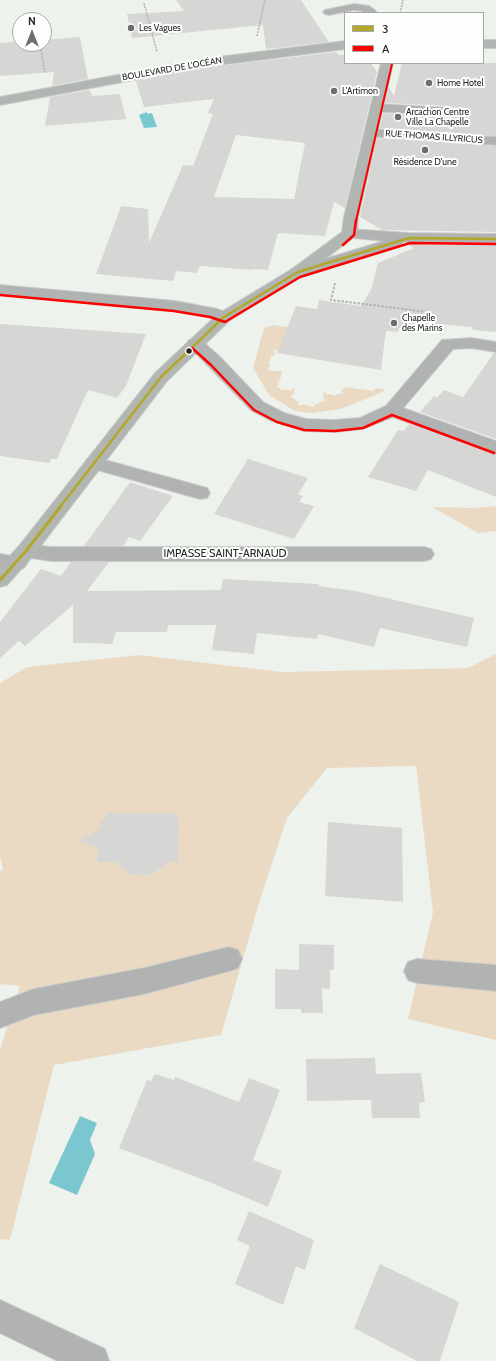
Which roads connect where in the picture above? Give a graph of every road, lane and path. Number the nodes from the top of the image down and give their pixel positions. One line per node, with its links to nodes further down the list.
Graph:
1 (265, 0): 7 (path)
2 (403, 0): 6 (path)
3 (144, 2): 13 (path)
4 (329, 12): 5 (street)
5 (369, 12)
6 (400, 12)
7 (256, 41)
8 (484, 44): 9 (main road)
9 (496, 44)
10 (344, 45): 13 (main road, BOULEVARD DE L'OCÉAN)
11 (41, 52): 14 (path)
12 (387, 64): 16 (main road)
13 (161, 70): 14 (main road, BOULEVARD DE L'OCÉAN)
14 (48, 91): 15 (main road, BOULEVARD DE L'OCÉAN)
15 (0, 101)
16 (377, 108): 17 (street); 18 (main road)
17 (451, 112)
18 (372, 133): 19 (street, RUE THOMAS ILLYRICUS); 20 (main road)
19 (496, 141)
20 (345, 237): 21 (street); 23 (street); 24 (main road)
21 (409, 238): 22 (street); 23 (street)
22 (496, 240)
23 (377, 247): 24 (street)
24 (298, 272): 27 (main road)
25 (334, 284): 29 (path)
26 (0, 290): 27 (street)
27 (224, 317): 28 (main road)
28 (195, 344): 31 (street); 33 (main road)
29 (448, 344): 30 (street); 31 (street)
30 (496, 347)
31 (392, 410): 32 (street)
32 (496, 448)
33 (94, 463): 34 (street); 36 (main road)
34 (200, 493)
35 (424, 554): 36 (street, IMPASSE SAINT-ARNAUD)
36 (14, 558): 37 (main road)
37 (0, 580)
38 (229, 958): 41 (street)
39 (417, 971): 40 (street)
40 (496, 978)
41 (0, 1016)
42 (0, 1316): 43 (street)
43 (93, 1361)

